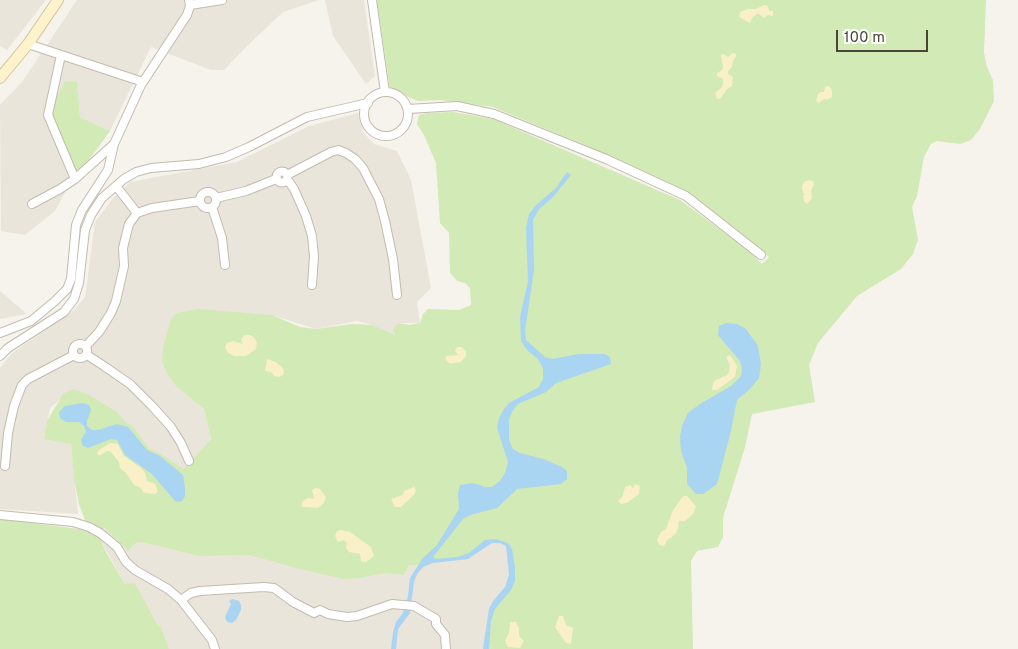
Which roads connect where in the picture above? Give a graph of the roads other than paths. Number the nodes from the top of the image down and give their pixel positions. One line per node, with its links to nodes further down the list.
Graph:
1 (58, 0): 5 (street)
2 (222, 0): 4 (street)
3 (372, 0): 9 (street)
4 (189, 3): 8 (street)
5 (28, 44): 6 (street); 7 (street)
6 (61, 55): 8 (street); 14 (street)
7 (0, 78)
8 (143, 82): 12 (street)
9 (385, 92): 10 (street); 11 (street)
10 (368, 103): 11 (street); 15 (street)
11 (408, 109): 21 (street)
12 (114, 144): 14 (street); 25 (street)
13 (287, 177): 16 (street); 23 (street); 24 (street)
14 (75, 179): 18 (street)
15 (116, 186): 20 (street); 29 (street)
16 (216, 198): 17 (street); 19 (street)
17 (200, 201): 19 (street); 20 (street)
18 (32, 204)
19 (212, 207): 22 (street)
20 (137, 214): 26 (street)
21 (761, 255)
22 (225, 265)
23 (312, 285)
24 (397, 295)
25 (0, 333)
26 (86, 346): 27 (street); 28 (street)
27 (74, 355): 28 (street); 31 (street)
28 (86, 355): 30 (street)
29 (0, 356)
30 (189, 461)
31 (5, 466)
32 (0, 515): 33 (street)
33 (182, 600): 34 (street); 35 (street)
34 (216, 649)
35 (446, 649)

